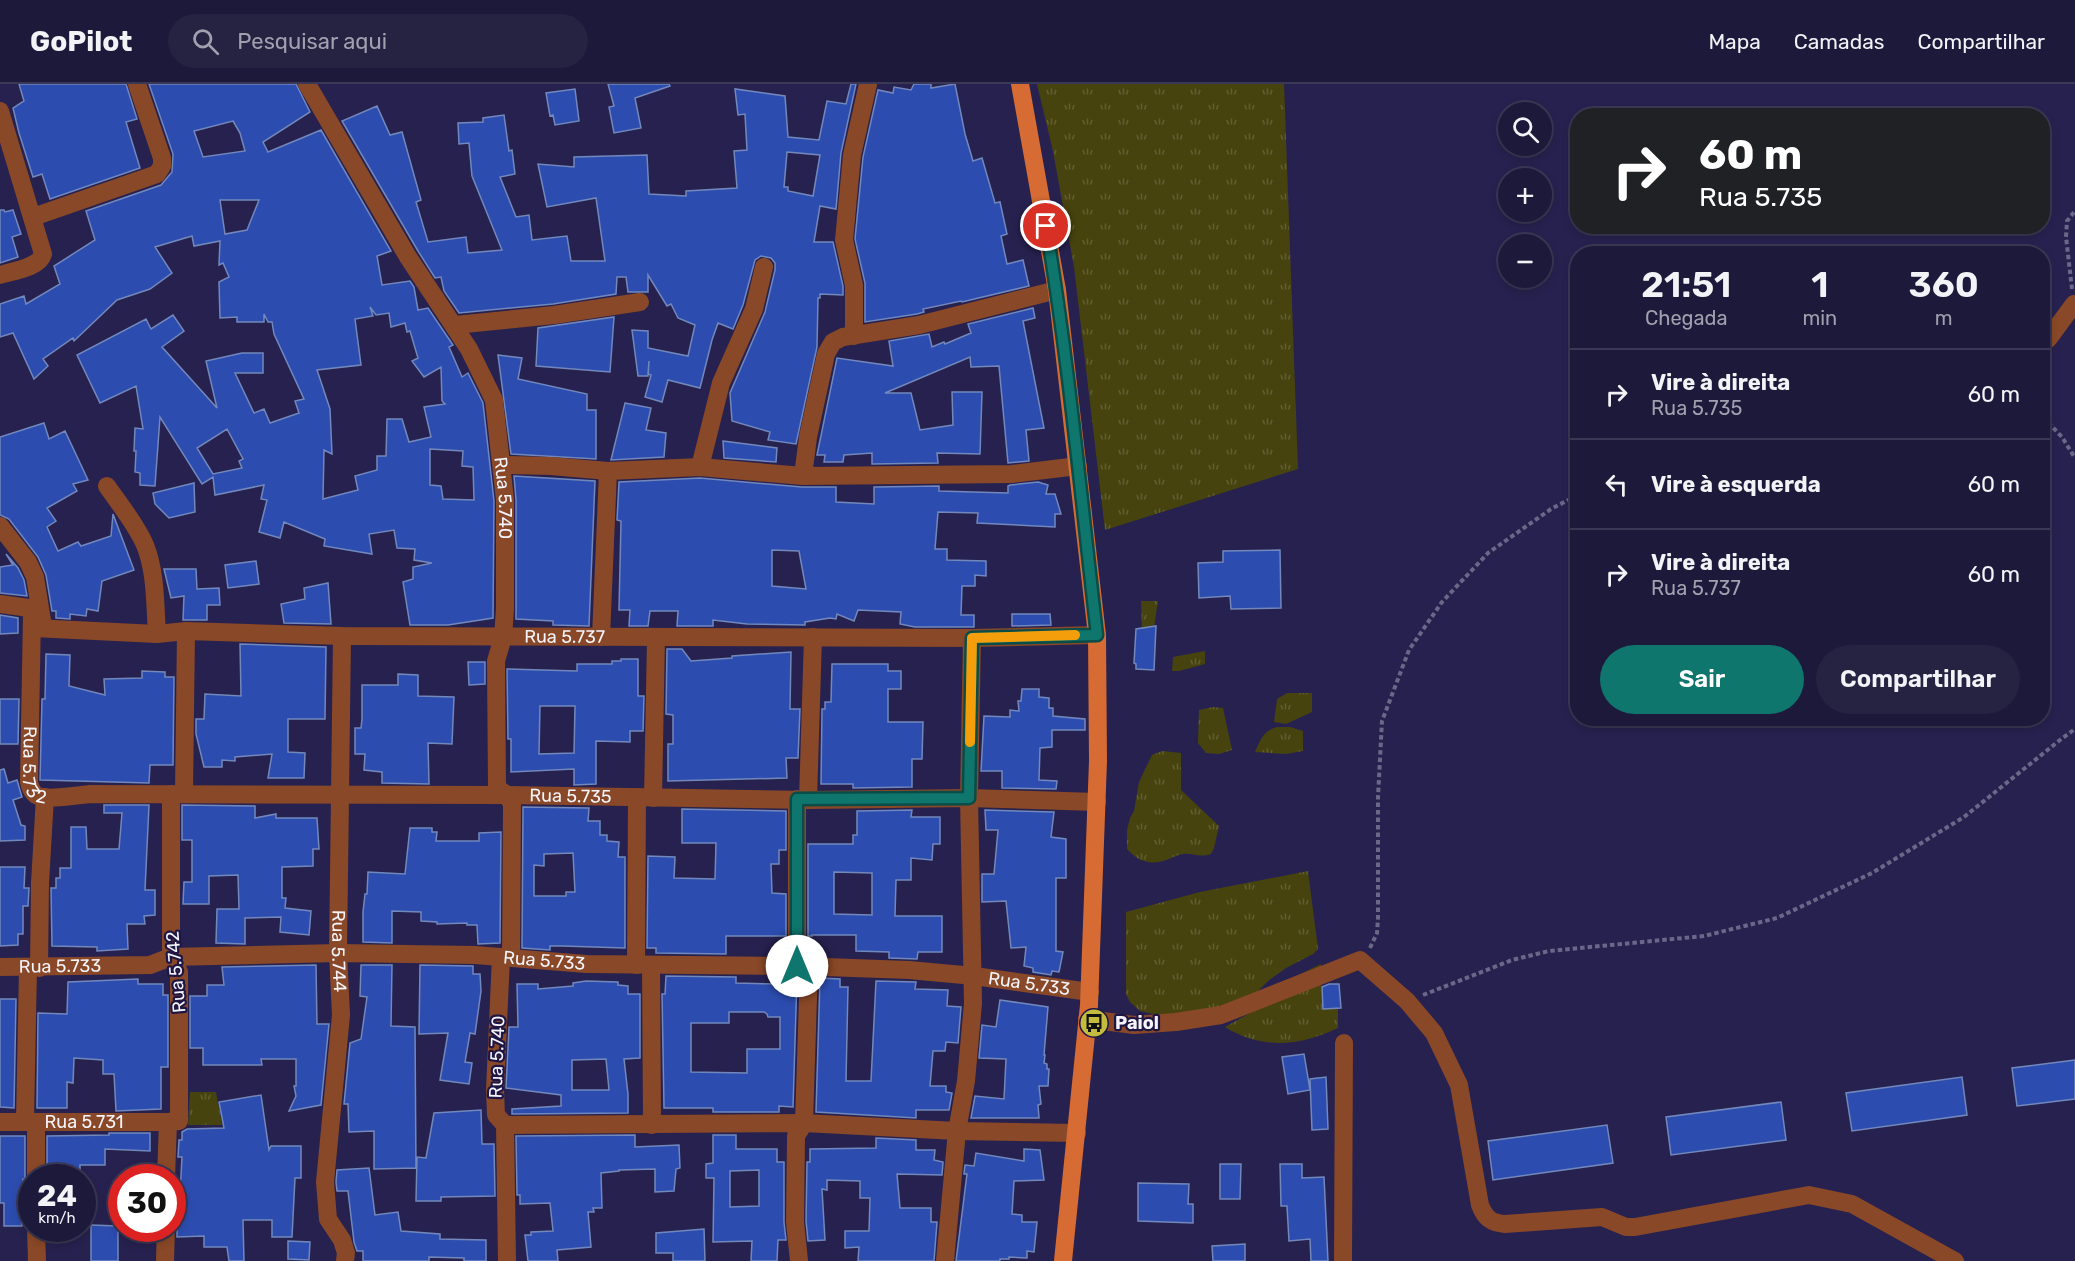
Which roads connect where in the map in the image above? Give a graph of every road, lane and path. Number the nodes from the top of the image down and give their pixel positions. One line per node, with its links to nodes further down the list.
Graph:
1 (136, 84): 7 (street)
2 (307, 84): 14 (street, Rua 5.740)
3 (868, 84): 15 (street)
4 (1020, 84): 10 (main road)
5 (0, 111): 7 (street)
6 (2075, 211): 12 (path)
7 (33, 217): 9 (street)
8 (764, 267): 21 (street)
9 (0, 275)
10 (1057, 290): 15 (street); 20 (main road)
11 (640, 302): 14 (street)
12 (2074, 304): 13 (street); 16 (street)
13 (2075, 323)
14 (455, 325): 19 (street, Rua 5.740)
15 (854, 336): 23 (street)
16 (2050, 337)
17 (2050, 424): 18 (path)
18 (2075, 458)
19 (503, 465): 22 (street); 33 (street, Rua 5.740)
20 (1078, 466): 23 (street); 31 (main road)
21 (700, 467): 22 (street); 23 (street)
22 (608, 471): 34 (street)
23 (803, 476)
24 (107, 486): 30 (street)
25 (1570, 499): 50 (path)
26 (0, 526): 28 (street)
27 (0, 604): 28 (street)
28 (38, 629): 30 (street, Rua 5.737); 42 (street, Rua 5.732)
29 (186, 631): 30 (street, Rua 5.737); 32 (street, Rua 5.737); 39 (street, Rua 5.742)
30 (157, 633)
31 (1097, 635): 37 (street, Rua 5.737); 46 (main road)
32 (342, 636): 33 (street, Rua 5.737); 41 (street, Rua 5.744)
33 (503, 637): 34 (street, Rua 5.737); 40 (street, Rua 5.740)
34 (601, 637): 36 (street, Rua 5.737)
35 (813, 637): 36 (street, Rua 5.737); 37 (street, Rua 5.737); 45 (street)
36 (656, 638): 43 (street)
37 (972, 638): 44 (street)
38 (2075, 729): 56 (path)
39 (178, 794): 41 (street, Rua 5.735); 42 (street, Rua 5.735); 48 (street, Rua 5.742)
40 (507, 795): 41 (street, Rua 5.735); 43 (street, Rua 5.735); 49 (street, Rua 5.740)
41 (339, 796): 47 (street, Rua 5.744)
42 (45, 797): 54 (street, Rua 5.732)
43 (645, 797): 45 (street, Rua 5.735); 51 (street)
44 (969, 798): 45 (street, Rua 5.735); 46 (street, Rua 5.735); 55 (street)
45 (802, 799): 52 (street)
46 (1097, 802): 57 (main road)
47 (338, 953): 48 (street, Rua 5.733); 49 (street, Rua 5.733); 73 (street, Rua 5.744)
48 (171, 957): 54 (street, Rua 5.733); 61 (street, Rua 5.742)
49 (506, 957): 51 (street, Rua 5.733); 63 (street, Rua 5.740)
50 (1360, 960): 56 (street); 57 (street, Rua 5.733)
51 (643, 965): 52 (street, Rua 5.733); 64 (street)
52 (803, 966): 55 (street, Rua 5.733); 62 (street)
53 (0, 967): 54 (street, Rua 5.733)
54 (33, 968): 60 (street, Rua 5.732)
55 (974, 976): 57 (street, Rua 5.733); 65 (street)
56 (1407, 1001): 79 (street)
57 (1089, 1006): 66 (main road)
58 (1344, 1043): 78 (street)
59 (0, 1122): 60 (street, Rua 5.731)
60 (31, 1122): 61 (street, Rua 5.731); 67 (street, Rua 5.732)
61 (168, 1122): 68 (street, Rua 5.742)
62 (804, 1123): 64 (street); 65 (street); 75 (street)
63 (505, 1125): 64 (street); 74 (street, Rua 5.740)
64 (652, 1125)
65 (957, 1131): 66 (street); 76 (street)
66 (1077, 1133): 77 (main road)
67 (35, 1164)
68 (166, 1164)
69 (36, 1242): 71 (street)
70 (165, 1242): 72 (street)
71 (37, 1261)
72 (165, 1261)
73 (345, 1261)
74 (507, 1261)
75 (799, 1261)
76 (945, 1261)
77 (1064, 1261)
78 (1343, 1261)
79 (1955, 1261)

